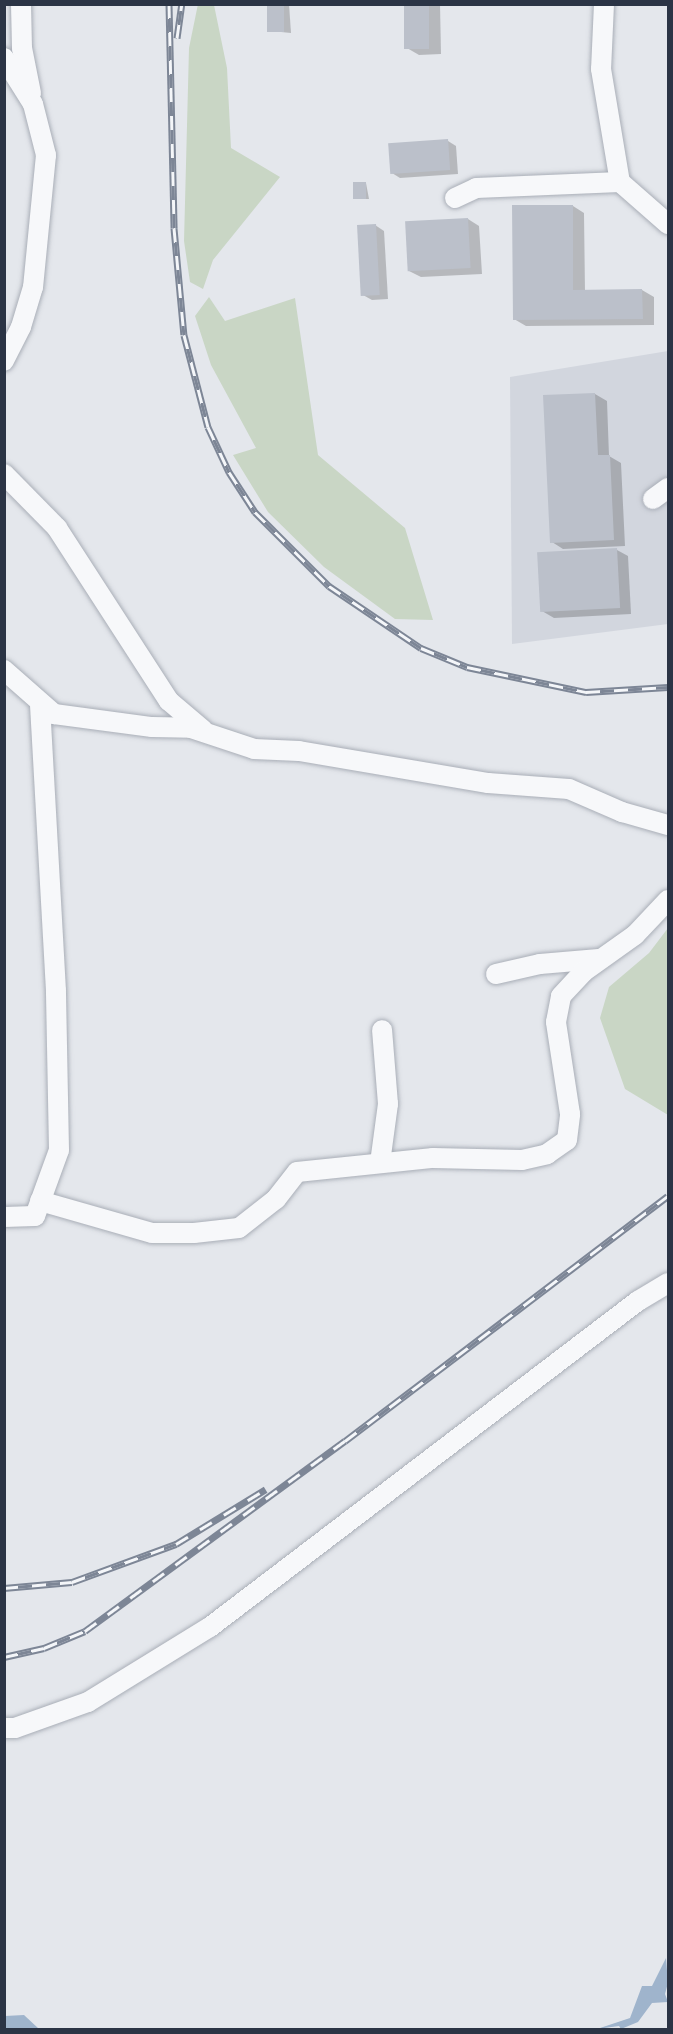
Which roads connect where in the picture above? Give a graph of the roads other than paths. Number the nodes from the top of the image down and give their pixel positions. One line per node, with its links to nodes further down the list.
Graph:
1 (21, 4): 4 (street)
2 (604, 4): 5 (street)
3 (4, 58): 4 (street)
4 (33, 104): 8 (street)
5 (620, 182): 6 (street); 7 (street)
6 (454, 198)
7 (669, 224)
8 (4, 361)
9 (4, 474): 12 (street)
10 (4, 670): 11 (street)
11 (40, 704): 12 (street); 19 (street)
12 (207, 733): 13 (street)
13 (669, 825)
14 (669, 900): 15 (street)
15 (601, 958): 16 (street); 18 (street)
16 (496, 974)
17 (382, 1030): 18 (street)
18 (380, 1163): 19 (street)
19 (40, 1201): 20 (street)
20 (4, 1217)
21 (669, 1283): 22 (street)
22 (4, 1728)

